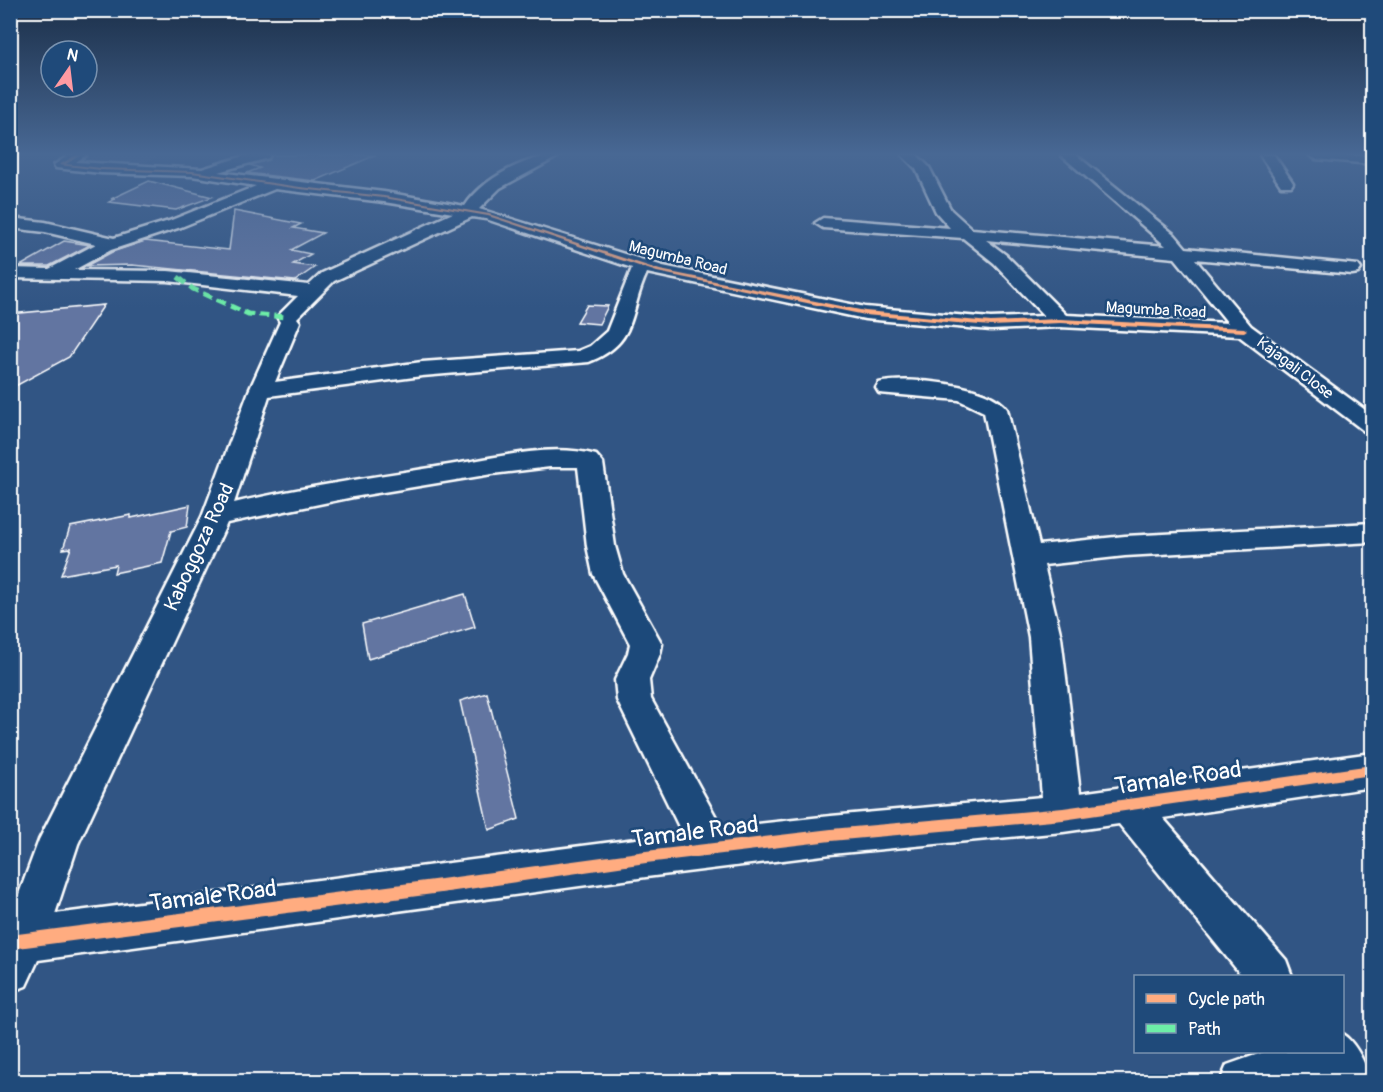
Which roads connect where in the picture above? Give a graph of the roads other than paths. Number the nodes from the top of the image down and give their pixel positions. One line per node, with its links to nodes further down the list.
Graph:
1 (219, 206): 10 (street)
2 (435, 206): 6 (street, Magumba Road)
3 (474, 206): 6 (street)
4 (941, 206): 9 (street)
5 (1130, 206): 11 (street, Kajagali Close)
6 (470, 212): 12 (street, Magumba Road); 16 (street, Kaboggoza Road)
7 (10, 223): 10 (street)
8 (823, 223): 9 (street)
9 (968, 234): 11 (street); 17 (street)
10 (115, 243): 15 (street)
11 (1181, 252): 13 (street); 18 (street, Kajagali Close)
12 (642, 266): 17 (street, Magumba Road); 20 (street)
13 (1352, 269)
14 (10, 273): 15 (street)
15 (55, 273): 16 (street)
16 (311, 291): 20 (street, Kaboggoza Road)
17 (1060, 321): 18 (street, Magumba Road)
18 (1244, 330): 21 (street, Kajagali Close)
19 (887, 388): 24 (street)
20 (260, 391): 22 (street, Kaboggoza Road)
21 (1372, 426)
22 (216, 517): 28 (street); 29 (street, Kaboggoza Road)
23 (1372, 532): 24 (street)
24 (1029, 556): 27 (street)
25 (1372, 770): 26 (street, Tamale Road)
26 (1128, 805): 27 (street, Tamale Road); 30 (street)
27 (1064, 814): 28 (street, Tamale Road)
28 (712, 850): 29 (street, Tamale Road)
29 (15, 951)
30 (1269, 975)
31 (1336, 1063): 32 (street)
32 (1244, 1082)

